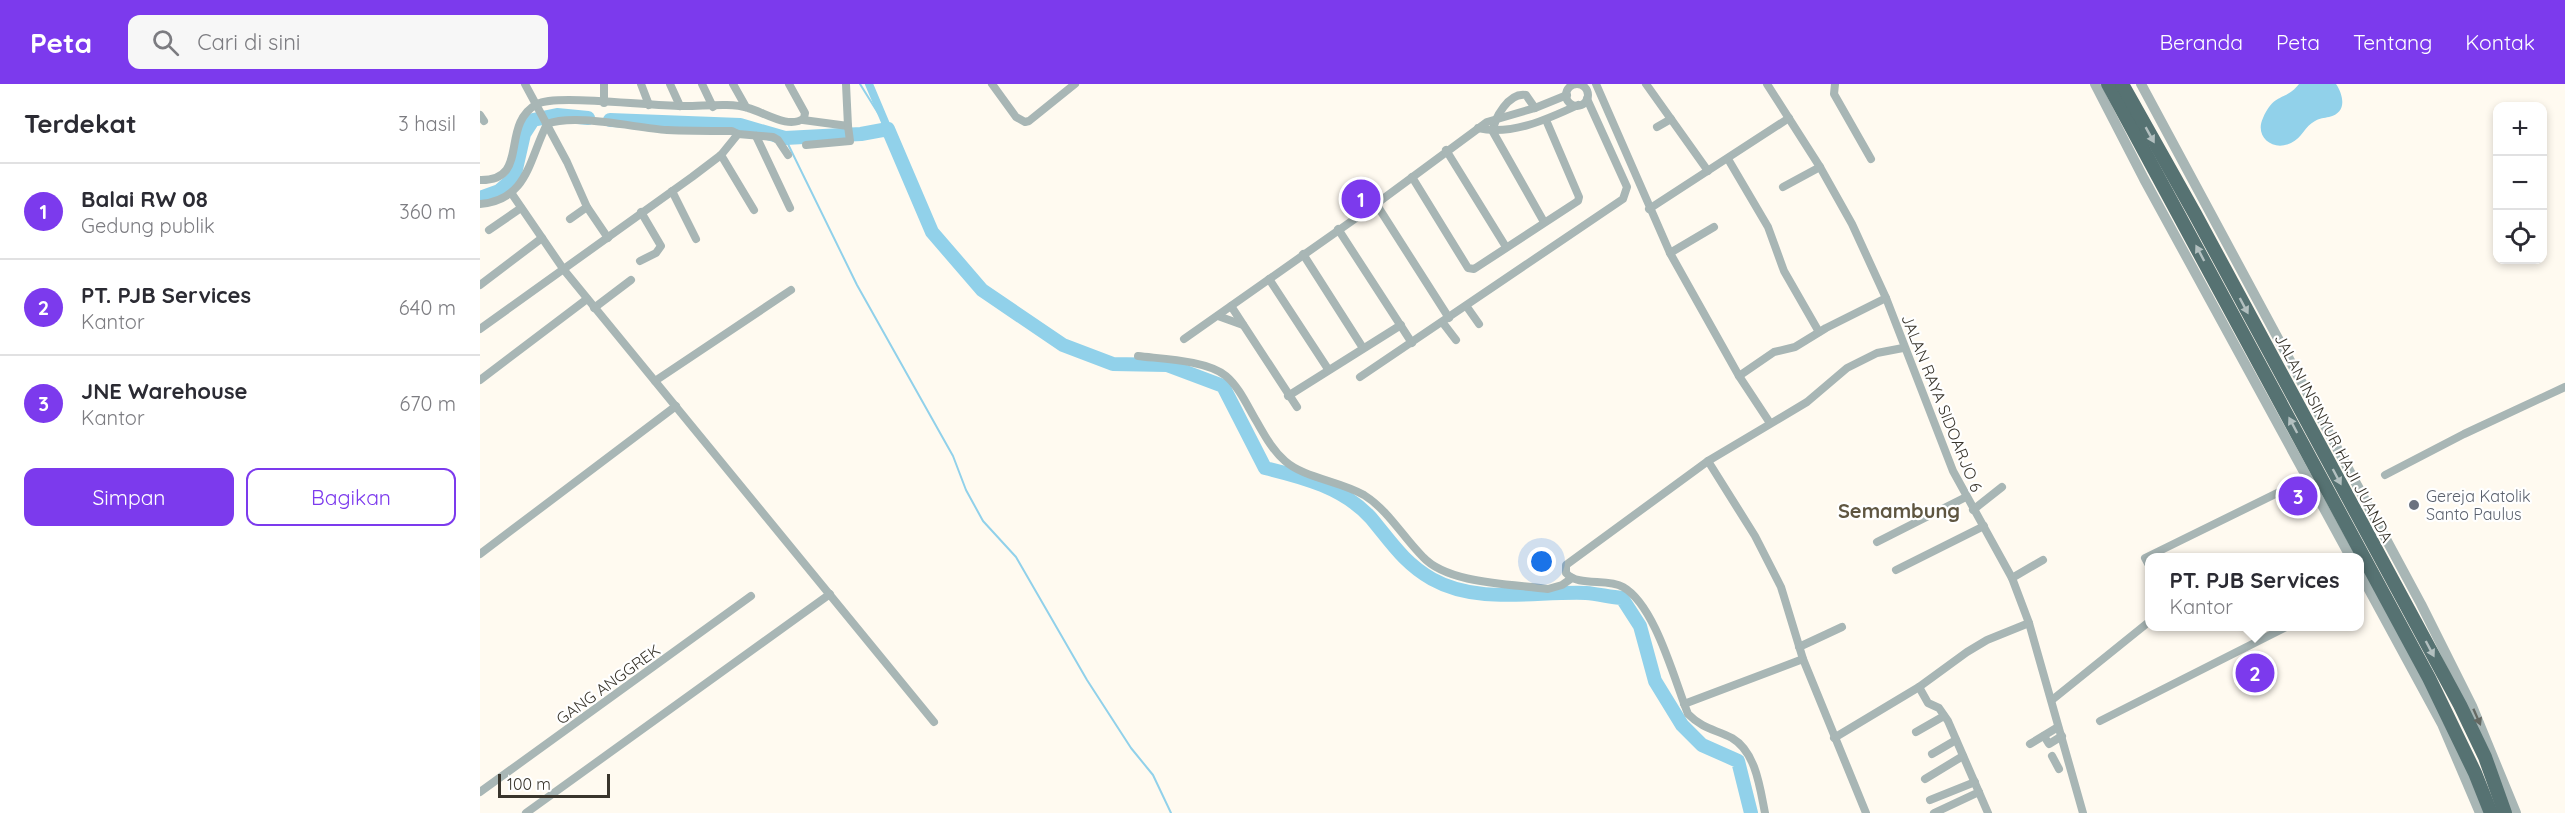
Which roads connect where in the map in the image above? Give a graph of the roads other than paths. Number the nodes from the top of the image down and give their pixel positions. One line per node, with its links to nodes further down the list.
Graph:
1 (525, 84): 24 (street)
2 (604, 84): 23 (street)
3 (641, 84): 25 (street)
4 (670, 84): 27 (street)
5 (702, 84): 28 (street)
6 (733, 84): 29 (street)
7 (789, 84): 33 (street)
8 (846, 84): 39 (street)
9 (992, 84): 19 (street)
10 (1578, 84): 20 (street); 21 (street)
11 (1596, 84): 64 (street)
12 (1646, 84): 32 (street)
13 (1767, 84): 31 (street, JALAN RAYA SIDOARJO 6)
14 (1835, 84): 48 (street)
15 (2095, 84): 115 (street)
16 (2108, 84): 123 (highway, JALAN INSINYUR HAJI JUANDA, one-way to 16)
17 (2122, 84): 55 (highway, JALAN INSINYUR HAJI JUANDA, one-way to 55)
18 (2141, 84): 53 (street, JALAN INSINYUR HAJI JUANDA)
19 (1070, 86)
20 (1588, 86): 22 (street)
21 (1567, 95): 26 (street); 30 (street)
22 (1587, 99): 26 (street); 88 (street)
23 (604, 102): 24 (street); 25 (street)
24 (538, 105): 36 (street); 52 (street)
25 (650, 105): 27 (street)
26 (1578, 105): 34 (street)
27 (680, 106): 28 (street)
28 (713, 107): 29 (street)
29 (746, 107): 33 (street)
30 (1535, 108): 35 (street); 35 (street)
31 (1789, 118): 47 (street); 49 (street, JALAN RAYA SIDOARJO 6)
32 (1671, 119): 37 (street); 50 (street)
33 (803, 120): 39 (street)
34 (1545, 120): 40 (street); 68 (street)
35 (1494, 121): 38 (street); 40 (street)
36 (546, 122): 41 (street); 58 (street); 61 (street)
37 (1657, 127)
38 (1478, 128): 40 (street); 44 (street)
39 (850, 132): 43 (street)
40 (1492, 132): 68 (street)
41 (738, 134): 42 (street); 46 (street)
42 (756, 136): 45 (street); 63 (street)
43 (806, 145)
44 (1446, 150): 51 (street); 75 (street)
45 (788, 154)
46 (721, 155): 57 (street); 65 (street)
47 (1728, 159): 50 (street); 96 (street)
48 (1871, 159)
49 (1820, 167): 54 (street); 86 (street, JALAN RAYA SIDOARJO 6)
50 (1708, 171): 64 (street)
51 (1412, 177): 60 (street); 75 (street)
52 (480, 180)
53 (2193, 180): 55 (highway); 80 (street, JALAN INSINYUR HAJI JUANDA)
54 (1783, 187)
55 (2179, 187): 80 (highway, JALAN INSINYUR HAJI JUANDA)
56 (1366, 188): 60 (street)
57 (672, 190): 66 (street); 74 (street)
58 (512, 194): 59 (street); 62 (street)
59 (480, 204)
60 (1376, 204): 70 (street); 91 (street)
61 (587, 207): 67 (street); 73 (street)
62 (521, 208): 71 (street); 72 (street)
63 (790, 208)
64 (1649, 209): 76 (street)
65 (753, 210)
66 (640, 212): 73 (street); 78 (street)
67 (570, 219)
68 (1545, 222): 75 (street)
69 (1714, 227): 76 (street)
70 (1338, 229): 77 (street); 93 (street)
71 (489, 230)
72 (542, 238): 79 (street); 83 (street)
73 (608, 238): 79 (street)
74 (696, 239)
75 (1506, 247)
76 (1670, 253): 104 (street)
77 (1303, 254): 81 (street); 100 (street)
78 (640, 261)
79 (564, 270): 85 (street); 95 (street)
80 (2235, 275): 170 (highway, JALAN INSINYUR HAJI JUANDA, one-way to 170); 171 (street, JALAN INSINYUR HAJI JUANDA, one-way to 171)
81 (1269, 279): 87 (street); 103 (street)
82 (630, 280): 89 (street)
83 (480, 285)
84 (791, 290): 107 (street)
85 (587, 298): 89 (street); 106 (street)
86 (1886, 298): 96 (street); 101 (street, JALAN RAYA SIDOARJO 6)
87 (1231, 306): 90 (street); 94 (street)
88 (1467, 307): 91 (street); 92 (street)
89 (594, 308): 107 (street)
90 (1218, 316): 94 (street); 97 (street)
91 (1446, 321): 98 (street); 99 (street)
92 (1479, 324)
93 (1401, 325): 99 (street); 100 (street)
94 (1244, 326): 109 (street)
95 (480, 329)
96 (1819, 332): 104 (street)
97 (1184, 339)
98 (1455, 340)
99 (1412, 343): 105 (street)
100 (1363, 348): 103 (street)
101 (1903, 348): 112 (street); 117 (street, JALAN RAYA SIDOARJO 6)
102 (1138, 356): 128 (street)
103 (1328, 369): 109 (street)
104 (1739, 375): 112 (street)
105 (1360, 377)
106 (480, 380)
107 (655, 381): 110 (street)
108 (2565, 387): 114 (street)
109 (1288, 396): 111 (street)
110 (676, 406): 124 (street); 131 (street)
111 (1297, 408)
112 (1770, 423): 113 (street)
113 (1710, 465): 128 (street); 137 (street)
114 (2385, 475)
115 (2308, 478): 121 (street); 122 (street)
116 (2002, 487): 118 (street)
117 (1966, 497): 118 (street, JALAN RAYA SIDOARJO 6); 120 (street)
118 (1973, 510): 119 (street, JALAN RAYA SIDOARJO 6)
119 (1984, 526): 127 (street); 129 (street, JALAN RAYA SIDOARJO 6)
120 (1877, 542)
121 (2155, 553)
122 (2348, 553)
123 (2357, 553)
124 (480, 554)
125 (2043, 560): 129 (street)
126 (2364, 565): 139 (highway, JALAN INSINYUR HAJI JUANDA, one-way to 126)
127 (1896, 570)
128 (1568, 573): 142 (street)
129 (2012, 578): 133 (street, JALAN RAYA SIDOARJO 6)
130 (2364, 589): 139 (street, JALAN INSINYUR HAJI JUANDA)
131 (830, 594): 145 (street); 162 (street)
132 (751, 596): 159 (street, GANG ANGGREK)
133 (2029, 623): 140 (street); 141 (street, JALAN RAYA SIDOARJO 6)
134 (2145, 625): 141 (street)
135 (1842, 627): 137 (street)
136 (2280, 631): 144 (street)
137 (1800, 647): 138 (street)
138 (1803, 659): 142 (street); 150 (street)
139 (2425, 680): 168 (street, JALAN INSINYUR HAJI JUANDA); 169 (highway, JALAN INSINYUR HAJI JUANDA)
140 (1919, 687): 143 (street); 150 (street)
141 (2052, 700): 146 (street, JALAN RAYA SIDOARJO 6)
142 (1684, 704): 163 (street)
143 (1944, 716): 147 (street); 151 (street)
144 (2100, 721)
145 (934, 722)
146 (2058, 727): 148 (street); 149 (street, JALAN RAYA SIDOARJO 6)
147 (1916, 732)
148 (2044, 736): 149 (street); 152 (street)
149 (2062, 736): 156 (street, JALAN RAYA SIDOARJO 6)
150 (1834, 738): 164 (street)
151 (1956, 740): 153 (street); 154 (street)
152 (2030, 744)
153 (1932, 754)
154 (1963, 756): 157 (street); 158 (street)
155 (2056, 762): 156 (street)
156 (2070, 764): 167 (street, JALAN RAYA SIDOARJO 6)
157 (1925, 779)
158 (1975, 782): 160 (street); 161 (street)
159 (480, 792)
160 (1979, 792): 165 (street); 166 (street)
161 (1930, 800)
162 (526, 813)
163 (1765, 813)
164 (1866, 813)
165 (1934, 813)
166 (1988, 813)
167 (2083, 813)
168 (2480, 813)
169 (2491, 813)
170 (2505, 813)
171 (2516, 813)

